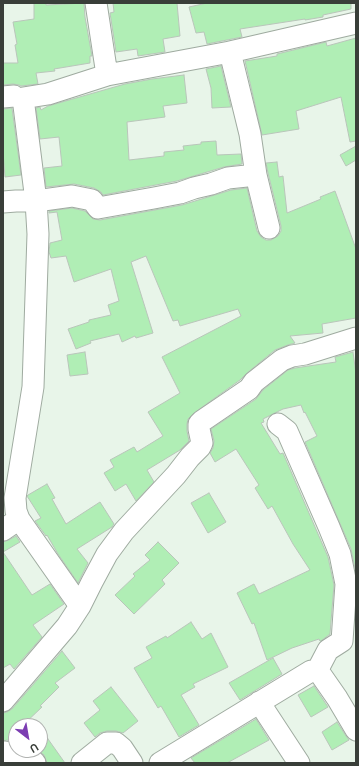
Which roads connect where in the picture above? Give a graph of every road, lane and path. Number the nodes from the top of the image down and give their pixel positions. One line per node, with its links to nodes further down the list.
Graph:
1 (96, 3): 4 (street)
2 (356, 23): 3 (street)
3 (230, 52): 4 (street); 5 (street)
4 (107, 75): 7 (street)
5 (256, 175): 7 (street); 8 (street)
6 (3, 202): 7 (street)
7 (36, 202): 11 (street)
8 (269, 228)
9 (356, 338): 12 (street)
10 (278, 424): 13 (street)
11 (11, 525): 12 (street)
12 (80, 606): 14 (street)
13 (314, 671): 15 (street); 16 (street)
14 (3, 700)
15 (259, 702): 19 (street); 20 (street)
16 (356, 730)
17 (82, 763): 18 (street)
18 (132, 763)
19 (160, 763)
20 (299, 763)

